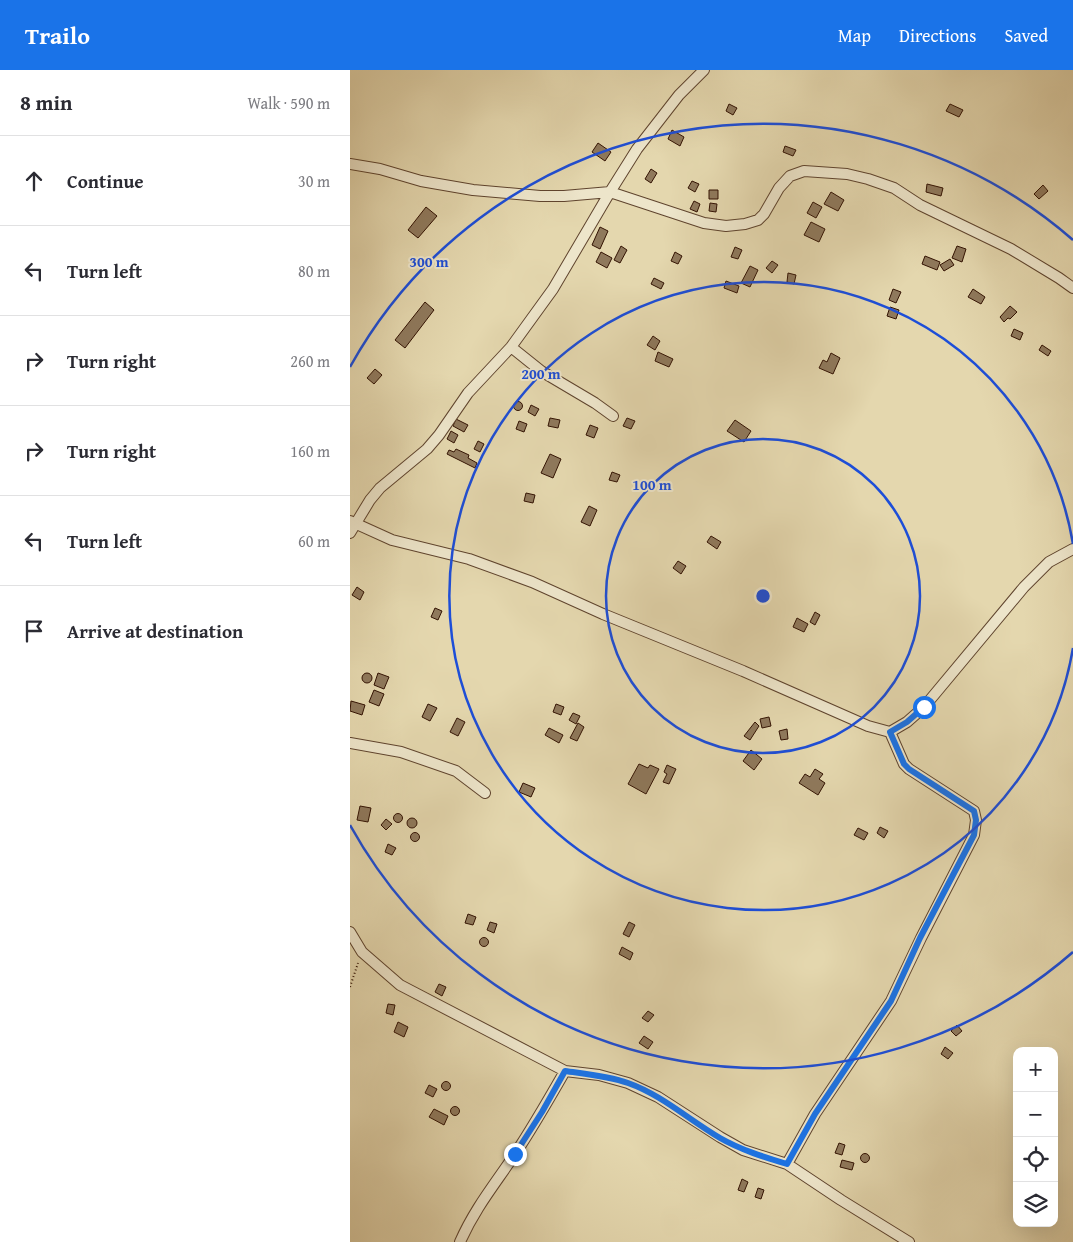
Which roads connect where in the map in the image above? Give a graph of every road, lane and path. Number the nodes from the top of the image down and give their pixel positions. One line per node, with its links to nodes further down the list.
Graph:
1 (704, 70): 3 (street)
2 (350, 164): 3 (street)
3 (610, 192): 4 (street); 5 (street)
4 (1073, 288)
5 (511, 347): 6 (street); 7 (street)
6 (613, 416)
7 (353, 522): 8 (street); 10 (street)
8 (350, 533)
9 (1073, 549): 10 (street)
10 (890, 732): 17 (street)
11 (350, 743): 12 (street)
12 (485, 792)
13 (350, 932): 14 (street)
14 (362, 952): 15 (path); 16 (street)
15 (350, 987)
16 (565, 1071): 17 (street); 18 (street)
17 (787, 1164): 19 (street)
18 (460, 1242)
19 (908, 1242)

